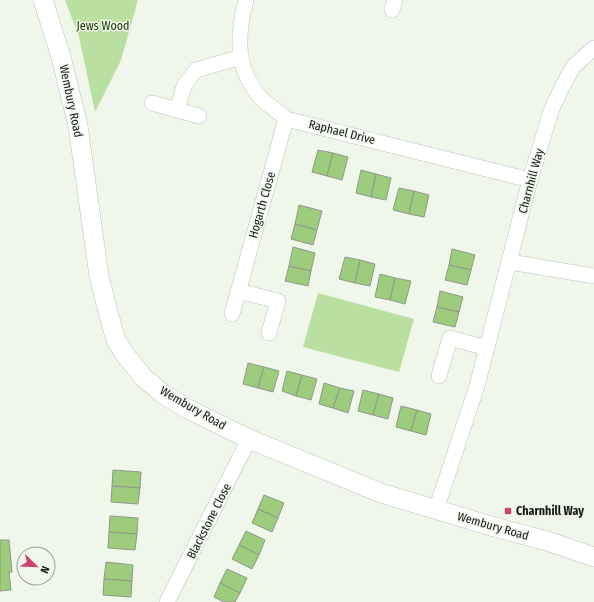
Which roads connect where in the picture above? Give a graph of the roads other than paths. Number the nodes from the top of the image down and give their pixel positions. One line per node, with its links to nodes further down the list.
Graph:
1 (43, 0): 17 (street, Wembury Road)
2 (246, 0): 4 (street, Raphael Drive)
3 (594, 48): 9 (street, Charnhill Way)
4 (241, 57): 6 (street); 8 (street, Raphael Drive)
5 (152, 103): 6 (street)
6 (177, 110): 7 (street)
7 (200, 116)
8 (286, 118): 9 (street, Raphael Drive); 12 (street, Hogarth Close)
9 (530, 180): 10 (street, Charnhill Way)
10 (510, 262): 11 (street); 15 (street, Charnhill Way)
11 (594, 276)
12 (238, 290): 13 (street, Hogarth Close); 14 (street)
13 (232, 314)
14 (269, 332)
15 (487, 348): 16 (street); 18 (street, Charnhill Way)
16 (439, 376)
17 (250, 439): 18 (street, Wembury Road); 20 (street, Blackstone Close)
18 (436, 510): 19 (street, Wembury Road)
19 (594, 557)
20 (167, 602)

